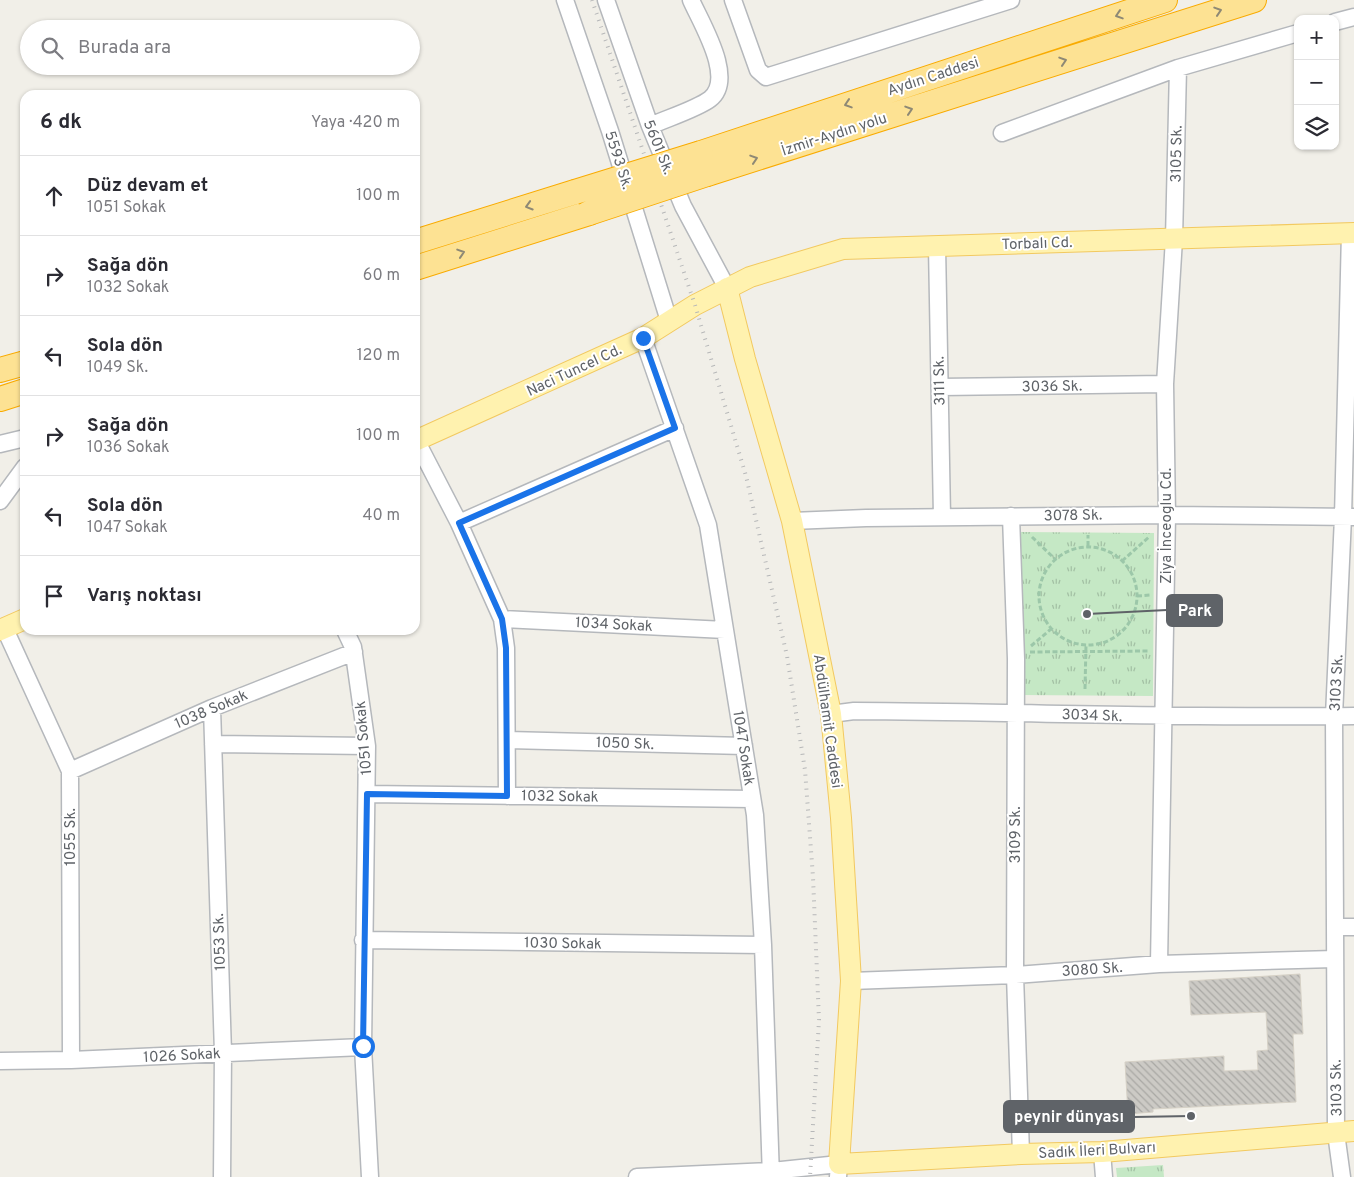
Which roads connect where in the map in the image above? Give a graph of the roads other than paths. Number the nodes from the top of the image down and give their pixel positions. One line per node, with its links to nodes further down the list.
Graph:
1 (565, 0): 21 (street, 5593 Sk.)
2 (606, 0): 12 (street, 5601 Sk.)
3 (733, 0): 4 (street)
4 (1011, 0)
5 (1165, 0): 14 (highway, Aydın Caddesi, one-way to 14)
6 (1254, 0): 14 (highway, İzmir-Aydın yolu, one-way to 6)
7 (696, 2): 12 (street)
8 (1354, 17): 9 (street)
9 (1339, 21)
10 (1294, 34): 11 (street)
11 (1178, 68): 13 (street); 16 (street, 3105 Sk.)
12 (650, 126): 20 (street, 5601 Sk.)
13 (1002, 134)
14 (704, 163): 17 (highway, İzmir-Aydın yolu, one-way to 17, bridge); 19 (highway, İzmir-Aydın yolu, one-way to 14, bridge)
15 (1352, 233): 16 (main road, Torbalı Cd.); 39 (street, 3103 Sk.)
16 (1174, 239): 18 (main road, Torbalı Cd.); 25 (street, Ziya İnceoglu Cd.)
17 (420, 240)
18 (936, 246): 20 (main road, Torbalı Cd.); 26 (street, 3111 Sk.)
19 (420, 266)
20 (727, 288): 21 (main road, Naci Tuncel Cd.); 40 (main road, Abdülhamit Caddesi)
21 (669, 321): 22 (main road, Naci Tuncel Cd.)
22 (643, 338): 29 (street, 1047 Sokak); 31 (main road, Naci Tuncel Cd.)
23 (20, 364): 24 (highway)
24 (0, 370)
25 (1165, 384): 26 (street, 3036 Sk.); 36 (street, Ziya İnceoglu Cd.)
26 (940, 387): 38 (street, 3111 Sk.)
27 (20, 393): 28 (highway)
28 (0, 399)
29 (675, 428): 41 (street); 45 (street, 1047 Sokak)
30 (20, 439): 32 (street)
31 (420, 439)
32 (0, 444)
33 (420, 449): 41 (street)
34 (20, 474): 35 (street)
35 (0, 501)
36 (1167, 515): 37 (street, 3078 Sk.); 39 (street, 3078 Sk.); 53 (street, Ziya İnceoglu Cd.)
37 (1011, 516): 38 (street, 3078 Sk.); 49 (street, 3109 Sk.)
38 (942, 517): 40 (street, 3078 Sk.)
39 (1349, 517): 51 (street, 3103 Sk.)
40 (792, 521): 50 (main road, Abdülhamit Caddesi)
41 (459, 523): 42 (street)
42 (502, 619): 45 (street, 1034 Sokak); 54 (street)
43 (20, 621): 44 (main road)
44 (2, 629): 58 (street, 1055 Sk.)
45 (725, 630): 57 (street, 1047 Sokak)
46 (347, 635): 47 (street, 1051 Sokak)
47 (354, 652): 48 (street, 1038 Sokak); 56 (street, 1051 Sokak)
48 (212, 708): 55 (street, 1053 Sk.); 58 (street, 1038 Sokak)
49 (1015, 712): 50 (street, 3034 Sk.); 53 (street, 3034 Sk.); 68 (street, 3109 Sk.)
50 (830, 714): 69 (main road, Abdülhamit Caddesi)
51 (1334, 716): 52 (street, 3034 Sk.); 53 (street, 3034 Sk.); 62 (street, 3103 Sk.)
52 (1354, 716)
53 (1164, 717): 67 (street, Ziya İnceoglu Cd.)
54 (507, 740): 57 (street, 1050 Sk.); 60 (street)
55 (213, 744): 56 (street); 71 (street, 1053 Sk.)
56 (367, 746): 59 (street, 1051 Sokak)
57 (744, 746): 61 (street, 1047 Sokak)
58 (70, 771): 72 (street, 1055 Sk.)
59 (367, 794): 60 (street, 1032 Sokak); 64 (street, 1051 Sokak)
60 (507, 796): 61 (street, 1032 Sokak)
61 (752, 799): 65 (street, 1047 Sokak)
62 (1335, 927): 63 (street); 66 (street, 3103 Sk.)
63 (1354, 927)
64 (364, 940): 65 (street, 1030 Sokak); 70 (street, 1051 Sokak)
65 (763, 945): 78 (street, 1047 Sokak)
66 (1334, 959): 67 (street, 3080 Sk.); 74 (street, 3103 Sk.)
67 (1158, 964): 68 (street, 3080 Sk.)
68 (1015, 975): 69 (street, 3080 Sk.); 76 (street, 3109 Sk.)
69 (851, 981): 77 (main road, Abdülhamit Caddesi)
70 (363, 1046): 71 (street, 1026 Sokak); 80 (street, 1051 Sokak)
71 (223, 1053): 72 (street, 1026 Sokak); 79 (street, 1053 Sk.)
72 (71, 1060): 73 (street, 1026 Sokak)
73 (0, 1062)
74 (1345, 1132): 75 (main road, Sadık İleri Bulvarı); 83 (street, 3103 Sk.)
75 (1102, 1152): 76 (main road, Sadık İleri Bulvarı); 82 (street)
76 (1021, 1154): 77 (main road, Sadık İleri Bulvarı)
77 (838, 1171): 78 (street)
78 (771, 1174): 81 (street)
79 (222, 1177)
80 (370, 1177)
81 (637, 1177)
82 (1104, 1177)
83 (1342, 1177)

